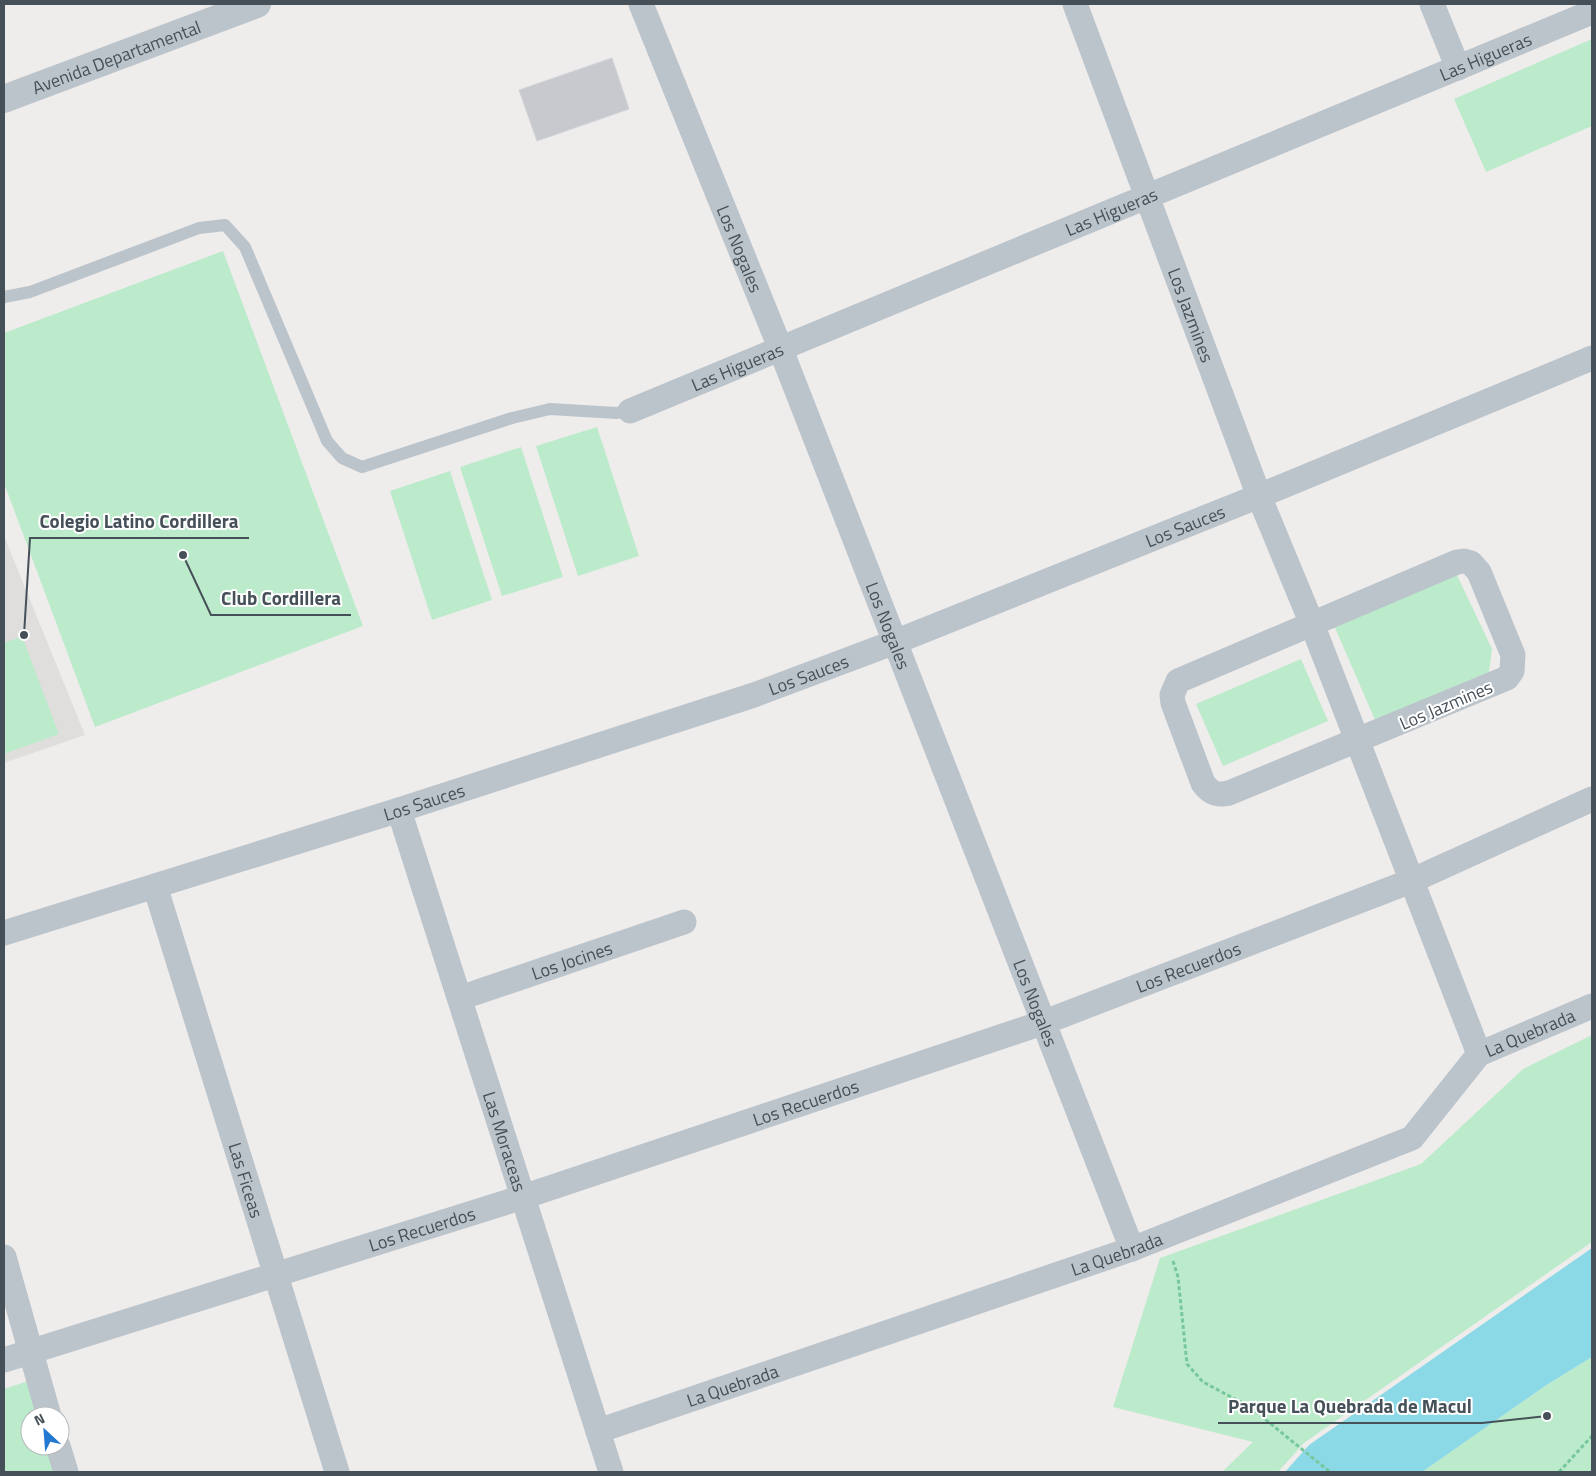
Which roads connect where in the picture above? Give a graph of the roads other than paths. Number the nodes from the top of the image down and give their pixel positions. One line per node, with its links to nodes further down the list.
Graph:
1 (257, 4): 7 (street, Avenida Departamental)
2 (642, 4): 10 (street, Los Nogales)
3 (1075, 4): 8 (street, Los Jazmines)
4 (1432, 4): 6 (street)
5 (1592, 12): 6 (street, Las Higueras)
6 (1458, 68): 8 (street, Las Higueras)
7 (4, 99)
8 (1148, 197): 10 (street, Las Higueras); 13 (street, Los Jazmines)
9 (4, 297): 12 (lane)
10 (781, 350): 12 (street, Las Higueras); 15 (street, Los Nogales)
11 (1592, 358): 13 (street, Los Sauces)
12 (630, 411)
13 (1259, 496): 14 (street, Los Jazmines); 15 (street, Los Sauces)
14 (1312, 624): 16 (street, Los Jazmines); 16 (street, Los Jazmines); 16 (street, Los Jazmines)
15 (895, 642): 18 (street, Los Sauces); 25 (street, Los Nogales)
16 (1358, 741): 19 (street, Los Jazmines)
17 (1592, 799): 19 (street, Los Recuerdos)
18 (399, 810): 20 (street, Los Sauces); 23 (street, Las Moraceas)
19 (1411, 881): 25 (street, Los Recuerdos); 26 (street, Los Jazmines)
20 (155, 886): 22 (street, Los Sauces); 30 (street, Las Ficeas)
21 (684, 922): 23 (street, Los Jocines)
22 (4, 933)
23 (460, 998): 27 (street, Las Moraceas)
24 (1592, 1006): 26 (street, La Quebrada)
25 (1045, 1022): 27 (street, Los Recuerdos); 28 (street, Los Nogales)
26 (1479, 1054): 28 (street, La Quebrada)
27 (524, 1198): 30 (street, Los Recuerdos); 34 (street, Las Moraceas)
28 (1132, 1249): 34 (street, La Quebrada)
29 (4, 1257): 31 (street)
30 (276, 1275): 31 (street, Los Recuerdos); 37 (street, Las Ficeas)
31 (30, 1352): 32 (street, Los Recuerdos); 33 (street)
32 (4, 1360)
33 (46, 1406)
34 (598, 1431): 38 (street, Las Moraceas)
35 (61, 1456): 36 (street)
36 (66, 1472)
37 (337, 1472)
38 (611, 1472)

